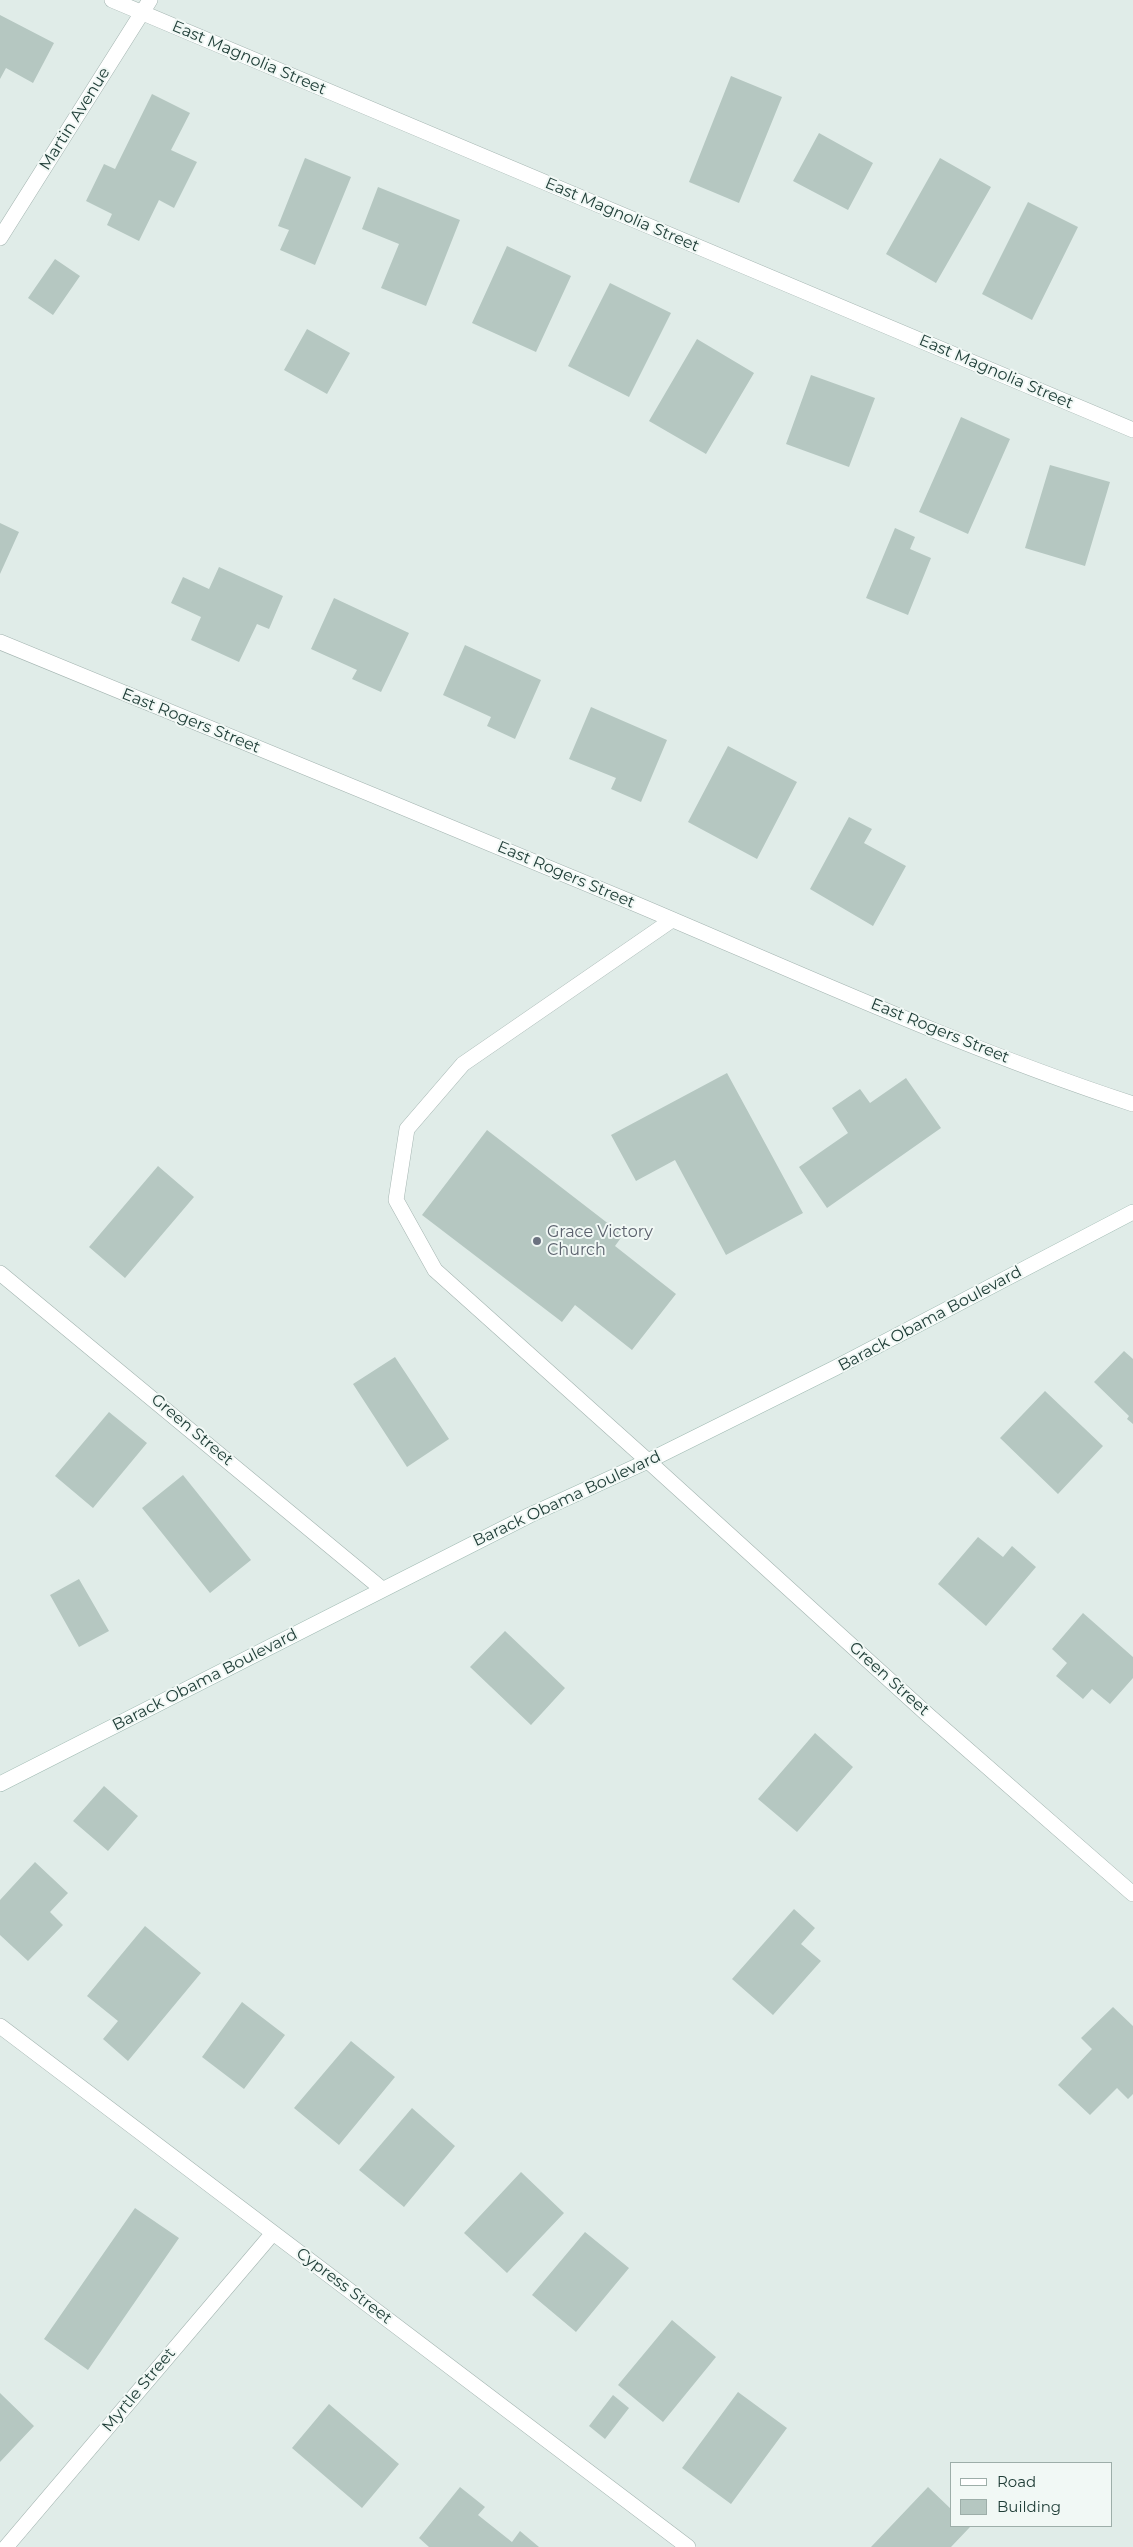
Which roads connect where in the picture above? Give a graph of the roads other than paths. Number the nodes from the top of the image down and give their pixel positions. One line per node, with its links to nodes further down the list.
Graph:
1 (112, 0): 2 (street, East Magnolia Street)
2 (146, 6): 3 (street, Martin Avenue); 4 (street, East Magnolia Street)
3 (0, 238)
4 (1133, 430)
5 (0, 642): 6 (street, East Rogers Street)
6 (672, 920): 7 (street, East Rogers Street); 10 (street, Green Street)
7 (1133, 1104)
8 (1133, 1212): 10 (street, Barack Obama Boulevard)
9 (0, 1273): 11 (street, Green Street)
10 (648, 1461): 11 (street, Barack Obama Boulevard); 13 (street, Green Street)
11 (382, 1589): 12 (street, Barack Obama Boulevard)
12 (0, 1784)
13 (1133, 1894)
14 (0, 2026): 15 (street, Cypress Street)
15 (273, 2233): 16 (street, Cypress Street); 17 (street, Myrtle Street)
16 (684, 2546)
17 (6, 2547)

